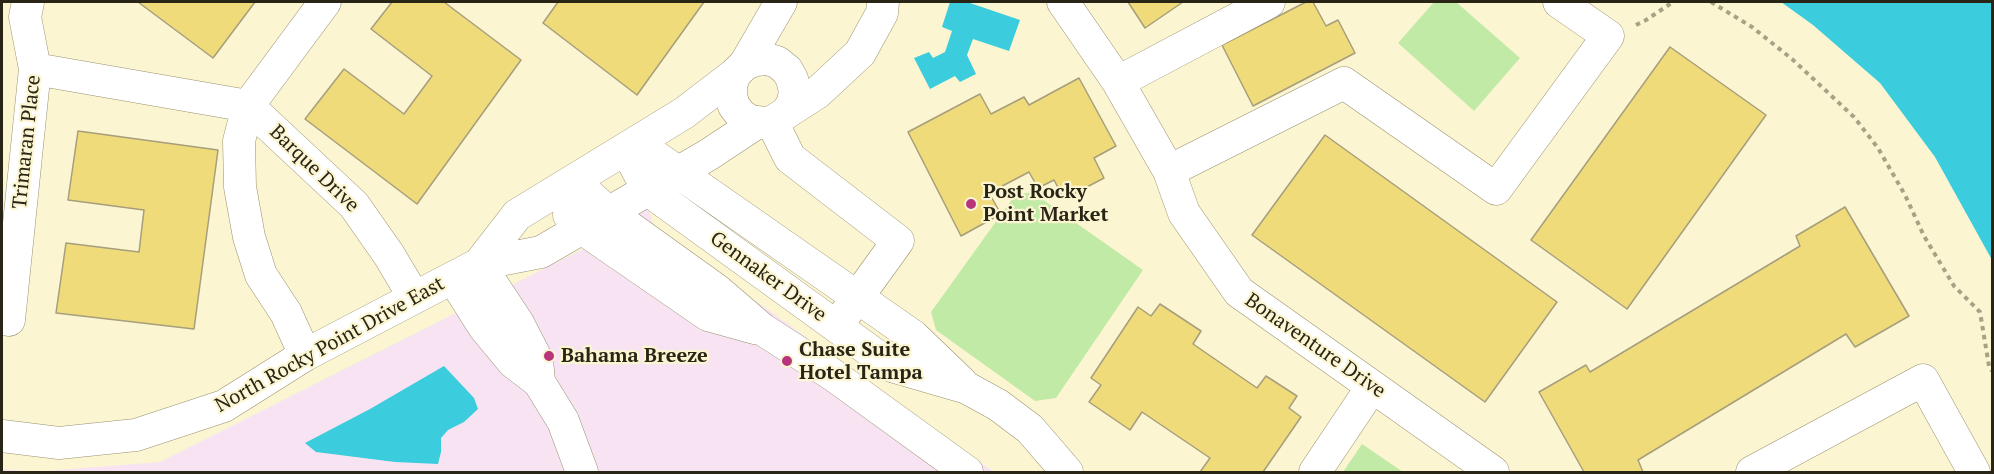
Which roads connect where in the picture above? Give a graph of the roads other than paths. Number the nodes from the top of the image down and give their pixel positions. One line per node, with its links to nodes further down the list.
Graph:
1 (27, 2): 8 (street, Trimaran Place)
2 (325, 2): 11 (street)
3 (781, 2): 9 (street, North Rocky Point Drive East)
4 (883, 2): 12 (street, North Rocky Point Drive East)
5 (1063, 2): 10 (street, Bonaventure Drive)
6 (1269, 2): 10 (street)
7 (1559, 2): 14 (street)
8 (35, 69): 11 (street); 22 (street, Trimaran Place)
9 (740, 69): 12 (street, North Rocky Point Drive East); 12 (street); 13 (street, North Rocky Point Drive East)
10 (1118, 82): 14 (street, Bonaventure Drive)
11 (248, 106): 20 (street, Barque Drive); 24 (street, Barque Drive)
12 (773, 118): 15 (street, North Rocky Point Drive East); 21 (street)
13 (631, 146): 15 (street, Gennaker Drive); 16 (street, North Rocky Point Drive East); 17 (street, Gennaker Drive)
14 (1169, 171): 25 (street, Bonaventure Drive)
15 (678, 172): 17 (street, North Rocky Point Drive East); 21 (street, Gennaker Drive)
16 (561, 188): 18 (street); 19 (street, North Rocky Point Drive East)
17 (648, 190): 18 (street, North Rocky Point Drive East); 23 (street, Gennaker Drive)
18 (595, 220): 19 (street, North Rocky Point Drive East); 29 (street)
19 (466, 271): 20 (street, North Rocky Point Drive East); 28 (street)
20 (414, 297): 24 (street, North Rocky Point Drive East)
21 (857, 297): 23 (street); 26 (street, Gennaker Drive)
22 (5, 319)
23 (837, 326): 26 (street, Gennaker Drive)
24 (305, 355): 27 (street, North Rocky Point Drive East)
25 (1372, 387): 31 (street); 32 (street, Bonaventure Drive)
26 (967, 388): 30 (street, Gennaker Drive)
27 (2, 436)
28 (582, 472)
29 (967, 472)
30 (1067, 472)
31 (1315, 472)
32 (1493, 472)
33 (1752, 472): 34 (street)
34 (1974, 472)

